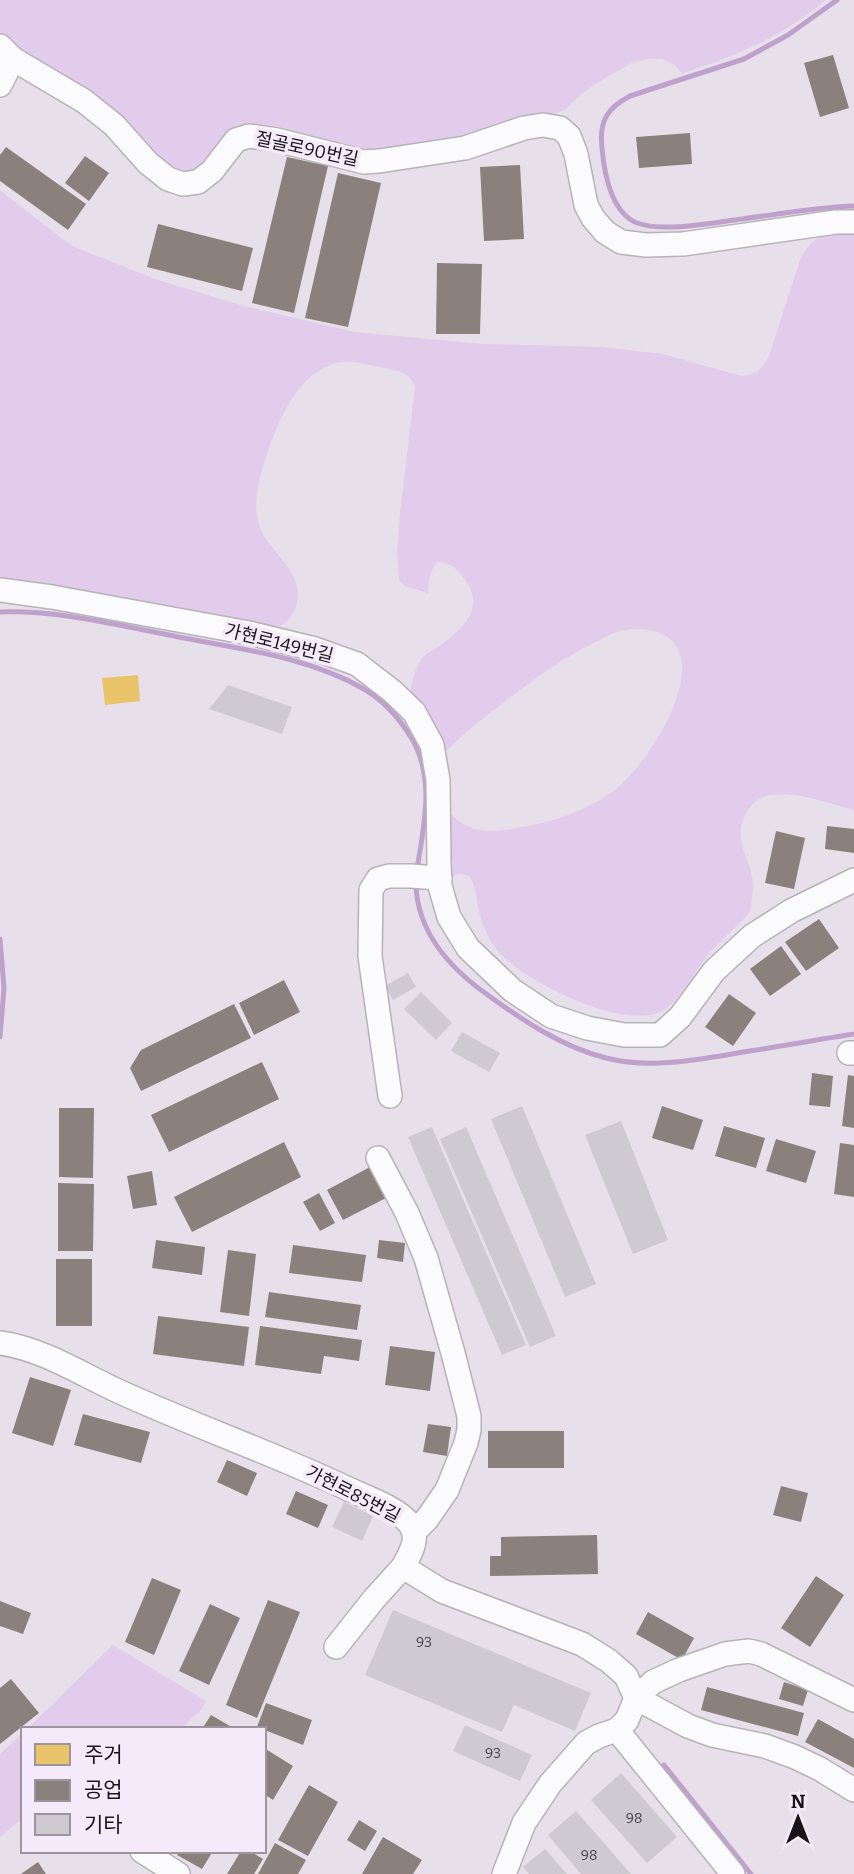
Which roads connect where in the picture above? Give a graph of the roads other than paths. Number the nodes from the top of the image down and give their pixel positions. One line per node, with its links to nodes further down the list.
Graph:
1 (7, 53): 2 (street); 3 (street, 절골로90번길)
2 (0, 85)
3 (854, 222)
4 (0, 590): 5 (street, 가현로149번길)
5 (440, 878): 6 (street, 가현로149번길); 7 (street)
6 (854, 880)
7 (390, 1096)
8 (378, 1158): 10 (street)
9 (0, 1343): 10 (street, 가현로85번길)
10 (414, 1532): 11 (street, 가현로85번길)
11 (403, 1567): 12 (street); 13 (street)
12 (337, 1647)
13 (636, 1698): 14 (street); 15 (street); 16 (street)
14 (854, 1700)
15 (617, 1730): 19 (street); 20 (street)
16 (854, 1790)
17 (145, 1853): 18 (street)
18 (178, 1874)
19 (504, 1874)
20 (733, 1874)

